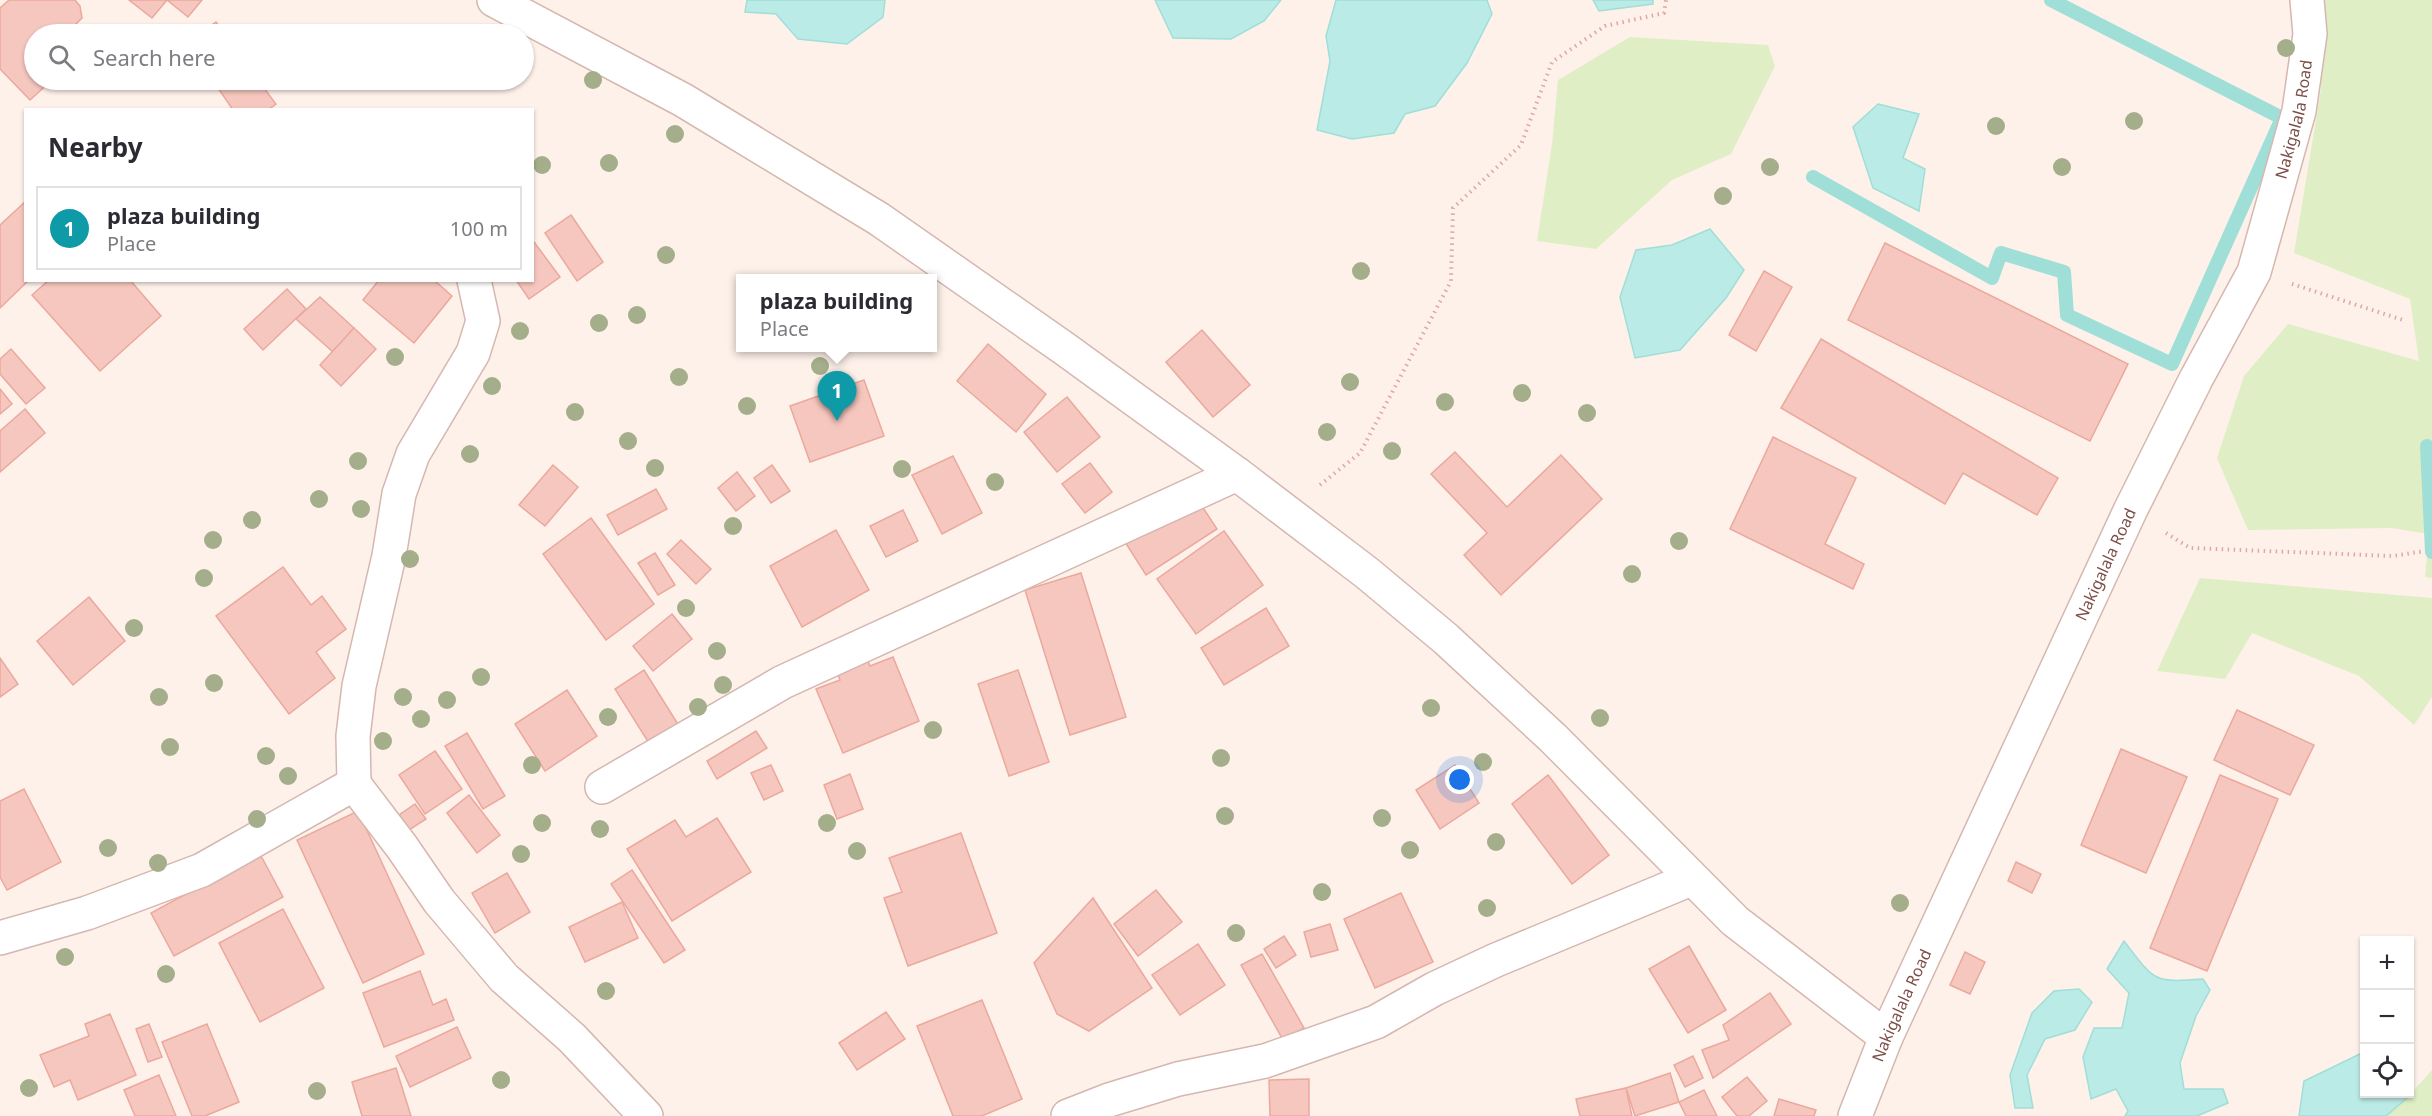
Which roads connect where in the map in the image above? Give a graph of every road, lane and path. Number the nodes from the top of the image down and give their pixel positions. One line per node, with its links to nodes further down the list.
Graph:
1 (494, 0): 7 (street)
2 (1666, 0): 9 (path)
3 (2307, 0): 4 (street, Nakigalala Road)
4 (2254, 272): 6 (path); 8 (street, Nakigalala Road)
5 (474, 282): 11 (street)
6 (2403, 320)
7 (1237, 474): 9 (street); 12 (street)
8 (2130, 511): 10 (path); 15 (street, Nakigalala Road)
9 (1287, 512): 13 (street)
10 (2425, 552)
11 (354, 784): 14 (street); 16 (street)
12 (602, 787)
13 (1691, 879): 15 (street); 17 (street)
14 (0, 938)
15 (1886, 1037): 18 (street, Nakigalala Road)
16 (646, 1116)
17 (1068, 1116)
18 (1855, 1116)

